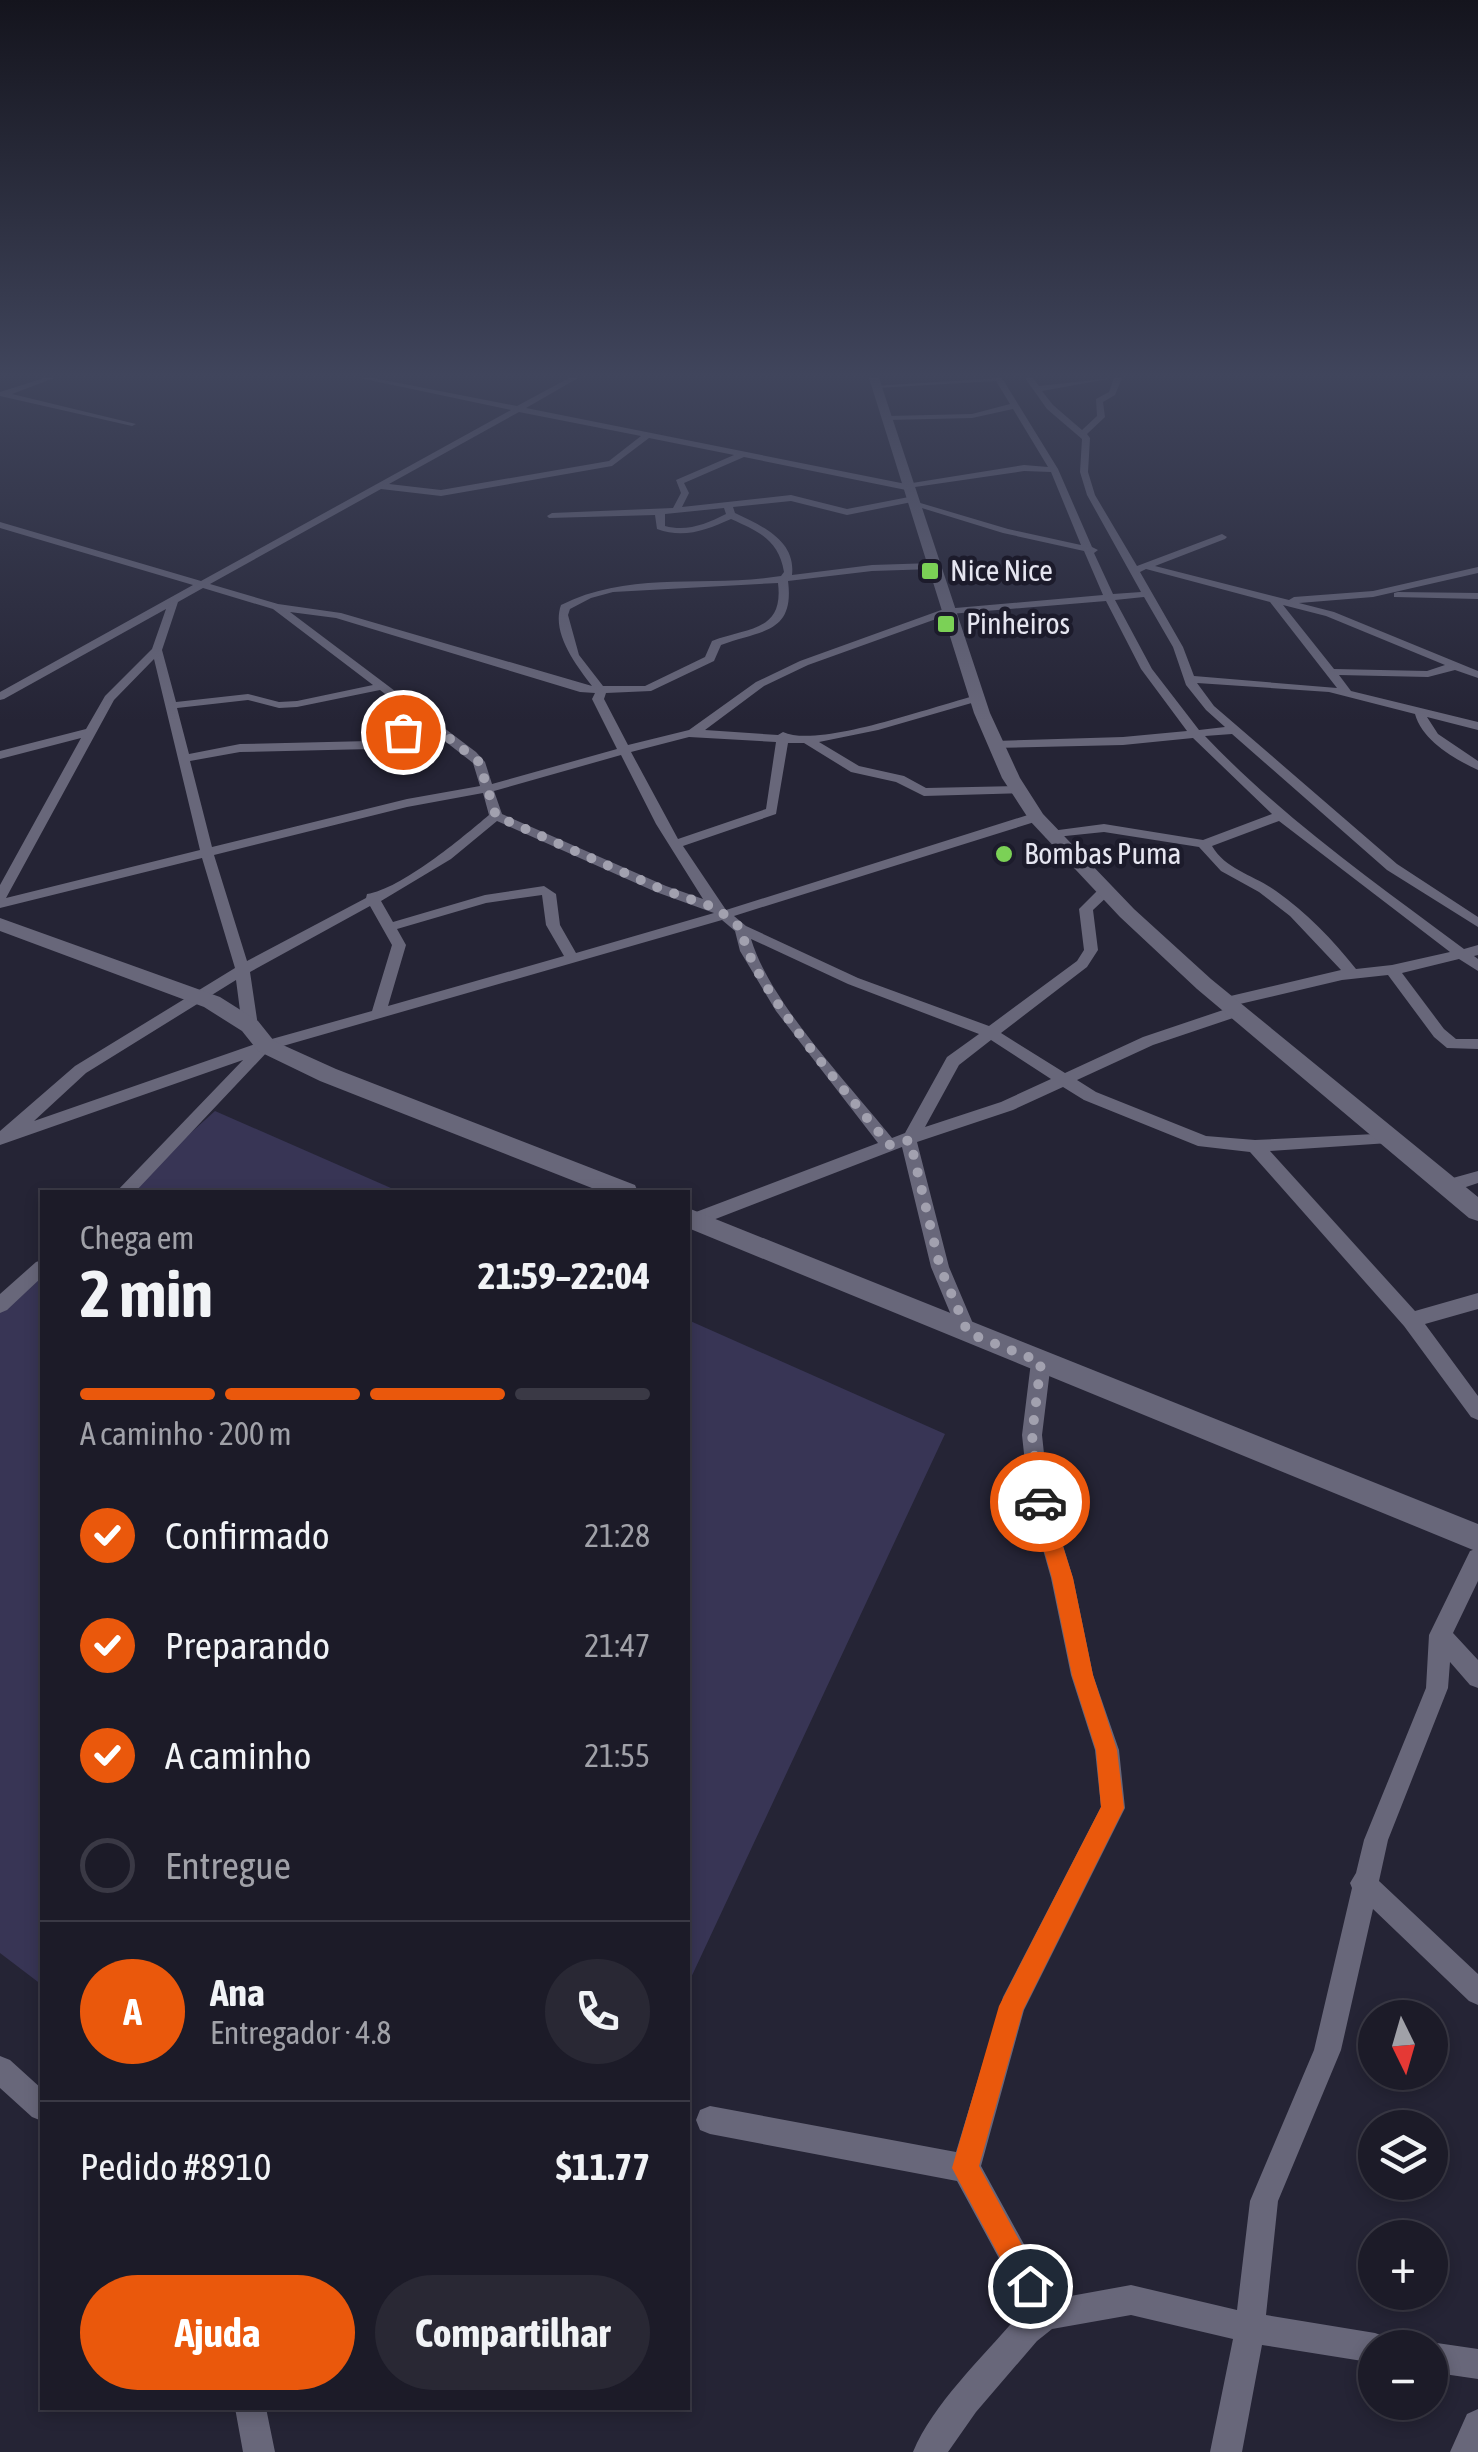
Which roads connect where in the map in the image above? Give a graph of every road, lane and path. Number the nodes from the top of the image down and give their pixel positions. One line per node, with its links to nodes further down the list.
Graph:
1 (368, 492): 20 (street)
2 (685, 492): 8 (street)
3 (906, 492): 7 (street)
4 (920, 492): 7 (street)
5 (1064, 492): 14 (street)
6 (1090, 492): 15 (street)
7 (913, 494): 9 (street); 14 (street); 16 (main road)
8 (677, 506): 9 (street); 10 (street)
9 (730, 509): 10 (street); 19 (street)
10 (660, 512): 11 (street)
11 (552, 516)
12 (0, 525): 20 (street)
13 (1222, 537): 17 (street)
14 (1090, 549): 15 (street); 24 (street)
15 (1123, 556): 17 (street)
16 (933, 566): 19 (street); 28 (main road)
17 (1139, 569): 21 (street); 26 (street)
18 (1478, 570): 22 (street)
19 (784, 577): 35 (street); 35 (street)
20 (202, 586): 25 (street); 27 (street)
21 (1148, 594): 24 (street); 33 (street)
22 (1373, 594): 23 (street); 26 (street)
23 (1478, 596)
24 (1110, 597): 28 (street); 46 (street)
25 (174, 600): 29 (street); 37 (street)
26 (1276, 600): 30 (street); 31 (street)
27 (277, 607): 34 (street); 35 (street)
28 (948, 611): 38 (main road); 45 (street)
29 (158, 650): 39 (street); 44 (street)
30 (1452, 667): 31 (street); 32 (street)
31 (1335, 672): 36 (street)
32 (1478, 675)
33 (1189, 679): 36 (street); 43 (street)
34 (384, 686): 39 (street); 41 (street)
35 (601, 691): 50 (street)
36 (1347, 692): 40 (street)
37 (0, 696)
38 (978, 698): 48 (street); 49 (main road)
39 (169, 706): 52 (street)
40 (1420, 712): 42 (street); 53 (street)
41 (430, 723): 52 (street); 55 (street)
42 (1478, 726)
43 (1232, 730): 46 (street); 67 (street)
44 (90, 732): 51 (street); 65 (street)
45 (694, 732): 47 (street); 50 (street)
46 (1196, 735): 49 (street); 56 (street)
47 (783, 736): 48 (street); 60 (street)
48 (806, 739): 54 (street)
49 (996, 745): 54 (main road)
50 (627, 749): 55 (street); 60 (street)
51 (0, 755)
52 (185, 758): 62 (street)
53 (1478, 766)
54 (1019, 790): 58 (main road)
55 (488, 791): 57 (street); 62 (street)
56 (1282, 815): 61 (street); 72 (street)
57 (496, 816): 64 (street); 66 (street)
58 (1036, 818): 59 (main road); 66 (street)
59 (1051, 835): 61 (street); 63 (main road)
60 (676, 844): 66 (street)
61 (1204, 844): 77 (street)
62 (207, 852): 65 (street); 75 (street)
63 (1105, 891): 79 (main road); 82 (street)
64 (372, 897): 69 (street); 75 (street)
65 (0, 900)
66 (720, 912): 70 (street); 73 (street)
67 (1478, 923)
68 (0, 924): 78 (main road)
69 (390, 926): 73 (street); 80 (street)
70 (742, 929): 82 (street); 89 (street)
71 (1478, 950): 72 (street)
72 (1460, 952): 74 (street); 76 (street)
73 (572, 958): 80 (street)
74 (1478, 966)
75 (242, 969): 78 (street); 81 (street)
76 (1392, 970): 77 (street); 83 (street)
77 (1352, 974): 79 (street)
78 (201, 998): 81 (main road); 87 (street)
79 (1232, 1007): 85 (street); 86 (main road)
80 (378, 1015): 84 (street)
81 (250, 1026): 84 (main road)
82 (987, 1031): 85 (street); 88 (street)
83 (1478, 1044)
84 (266, 1046): 87 (street); 93 (street); 94 (main road)
85 (1062, 1078): 88 (street); 90 (street)
86 (1389, 1137): 90 (street); 92 (main road)
87 (1, 1139)
88 (910, 1140): 89 (street); 101 (street)
89 (889, 1145): 96 (street)
90 (1255, 1146): 100 (street)
91 (1478, 1177): 92 (street)
92 (1448, 1186): 95 (main road)
93 (127, 1190)
94 (621, 1190)
95 (1478, 1210)
96 (691, 1219): 101 (main road)
97 (40, 1269): 99 (street)
98 (1478, 1301): 100 (street)
99 (0, 1305)
100 (1411, 1320): 103 (street)
101 (968, 1333): 102 (main road)
102 (1041, 1362): 104 (main road); 113 (street)
103 (1478, 1411)
104 (1478, 1538)
105 (1478, 1558): 106 (street)
106 (1440, 1636): 107 (street); 108 (street)
107 (1478, 1677)
108 (1363, 1883): 109 (street); 115 (street)
109 (1478, 1992)
110 (0, 2070): 111 (street)
111 (40, 2105)
112 (710, 2120): 113 (street)
113 (966, 2168): 114 (street)
114 (1046, 2315): 115 (street); 122 (street)
115 (1250, 2328): 116 (street); 123 (street)
116 (1358, 2345)
117 (1448, 2360): 118 (street)
118 (1478, 2364)
119 (252, 2410): 121 (street)
120 (1478, 2425): 124 (street)
121 (259, 2452)
122 (929, 2452)
123 (1226, 2452)
124 (1466, 2452)

